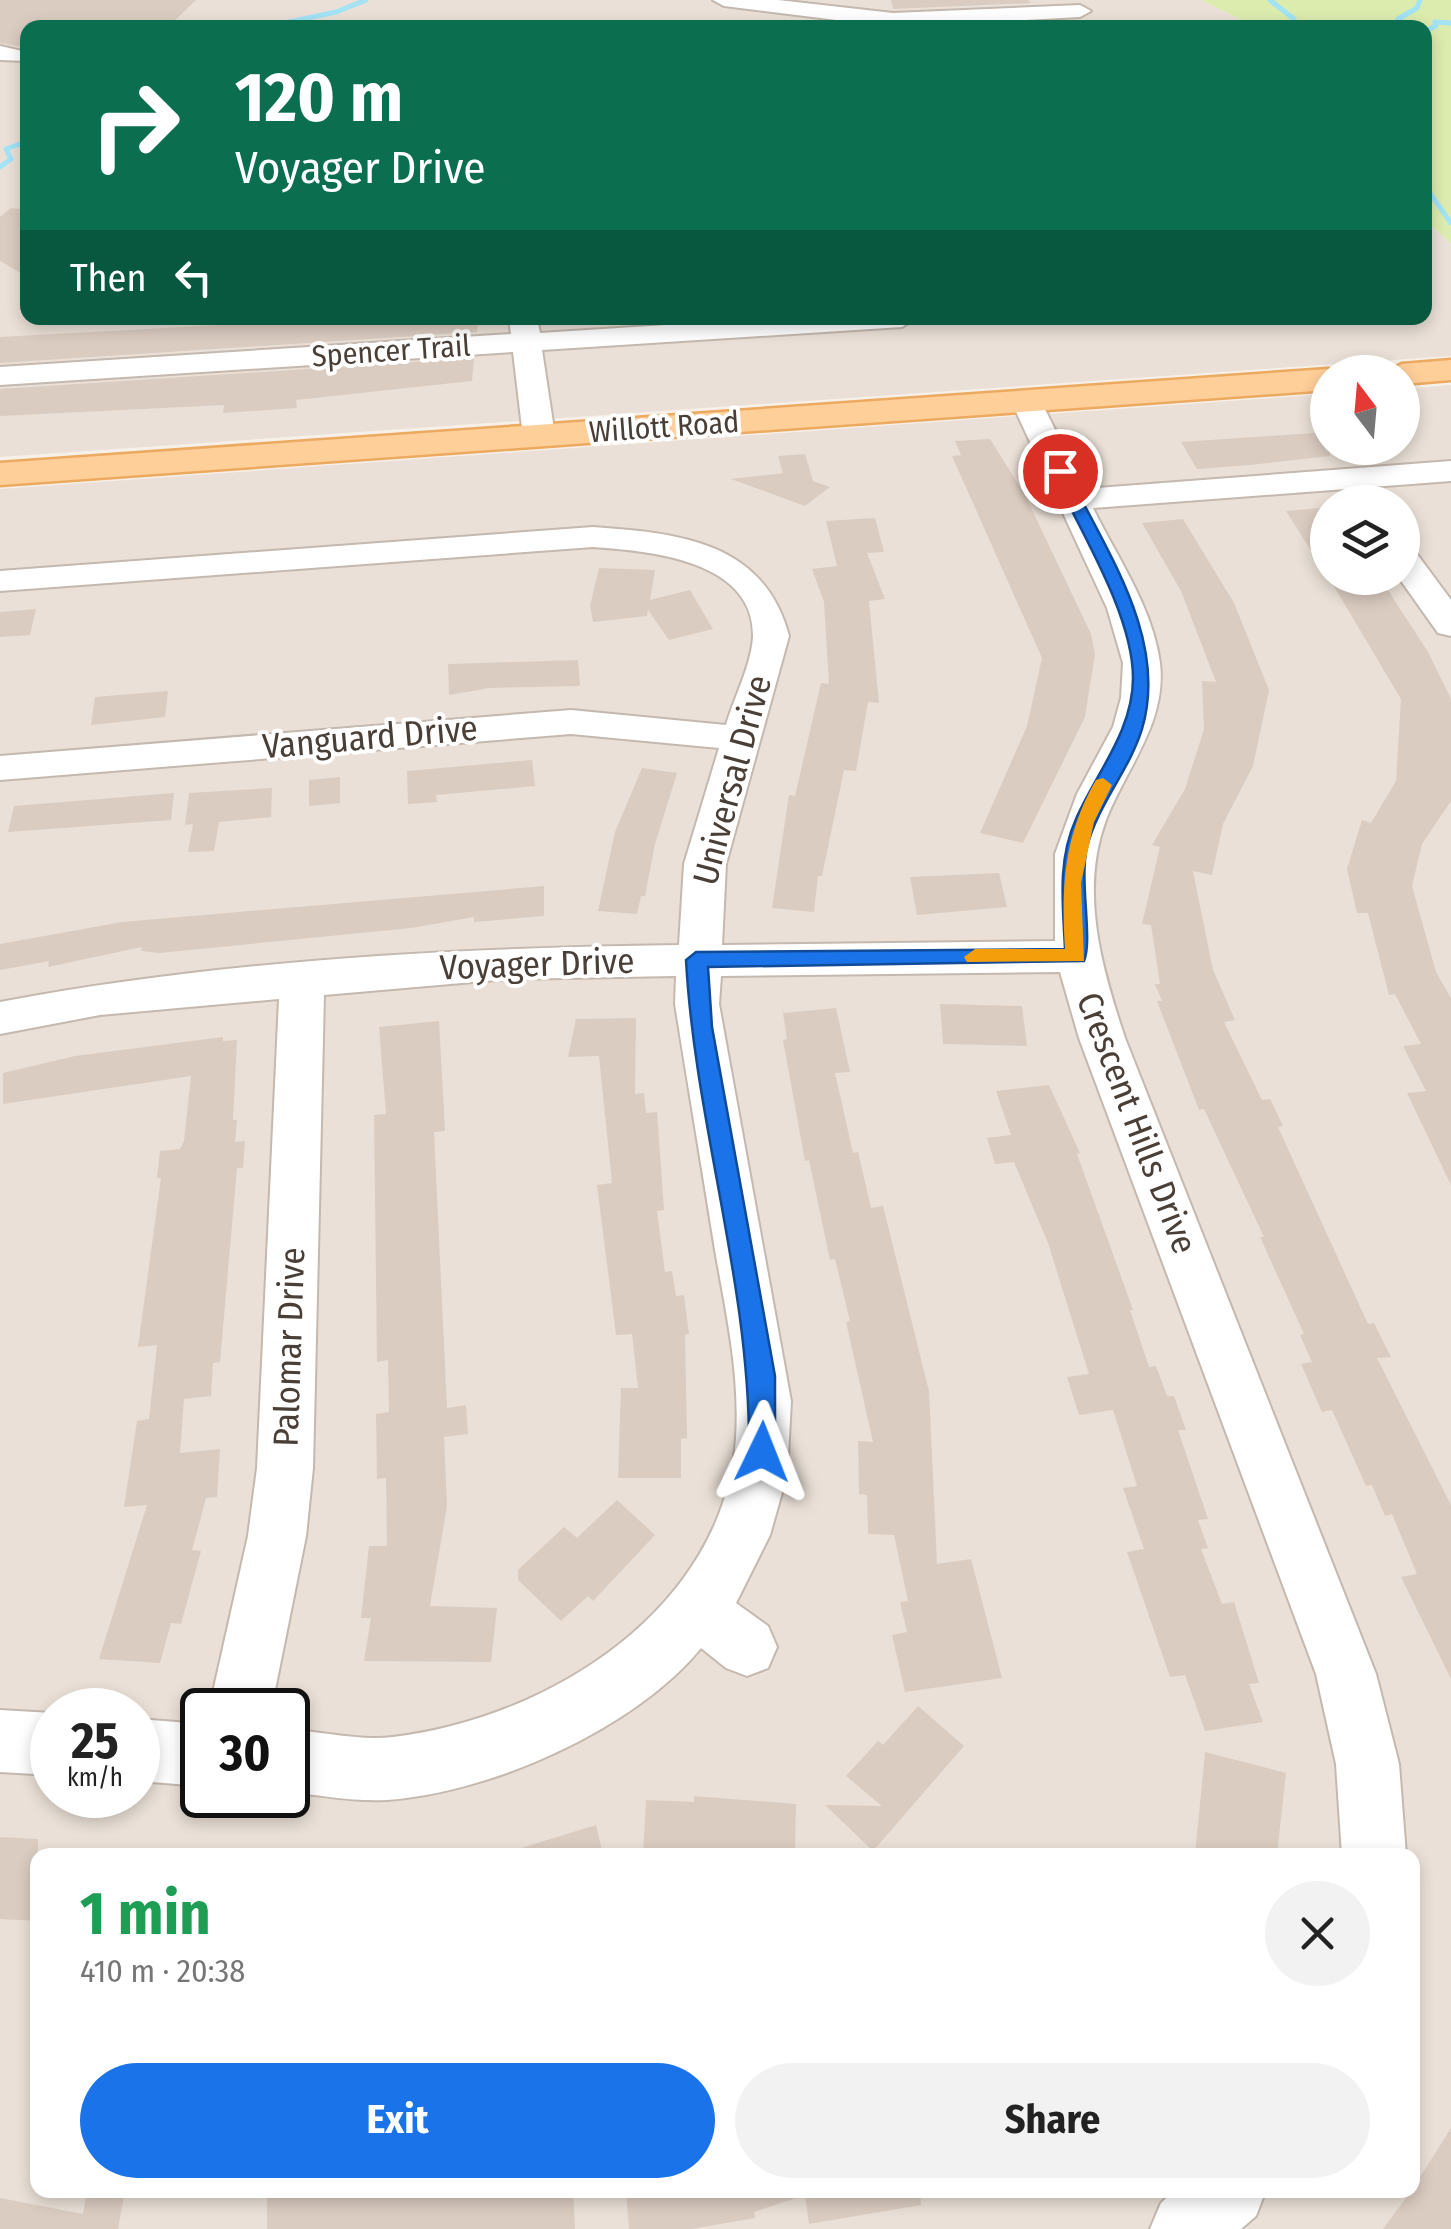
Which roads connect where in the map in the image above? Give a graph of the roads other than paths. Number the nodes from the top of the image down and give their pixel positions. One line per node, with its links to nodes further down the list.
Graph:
1 (724, 0): 2 (street)
2 (751, 2): 3 (street); 4 (street)
3 (1080, 11)
4 (733, 20)
5 (682, 325): 6 (street, Spencer Trail)
6 (525, 330): 9 (street, Spencer Trail); 12 (street)
7 (1451, 370): 8 (main road)
8 (1420, 373)
9 (0, 376)
10 (1310, 381): 11 (main road, Willott Road)
11 (1026, 401): 12 (main road, Willott Road); 17 (street, Crescent Hills Drive)
12 (538, 436): 14 (main road, Willott Road)
13 (1451, 472): 15 (street)
14 (0, 474)
15 (1385, 485)
16 (1310, 492): 17 (street)
17 (1072, 500): 23 (street, Crescent Hills Drive)
18 (0, 581): 21 (street, Universal Drive)
19 (1420, 582): 20 (street)
20 (1451, 625)
21 (741, 738): 22 (street, Vanguard Drive); 24 (street, Universal Drive)
22 (0, 768)
23 (1076, 956): 24 (street, Voyager Drive); 33 (street, Crescent Hills Drive)
24 (696, 960): 25 (street, Voyager Drive); 27 (street, Universal Drive)
25 (302, 980): 26 (street, Voyager Drive); 29 (street, Palomar Drive)
26 (0, 1018)
27 (699, 1611): 28 (street); 32 (street, Universal Drive)
28 (747, 1647)
29 (245, 1688)
30 (0, 1742): 31 (street)
31 (30, 1743)
32 (310, 1763)
33 (1374, 1848)
34 (1221, 2198): 35 (street)
35 (1188, 2229)

